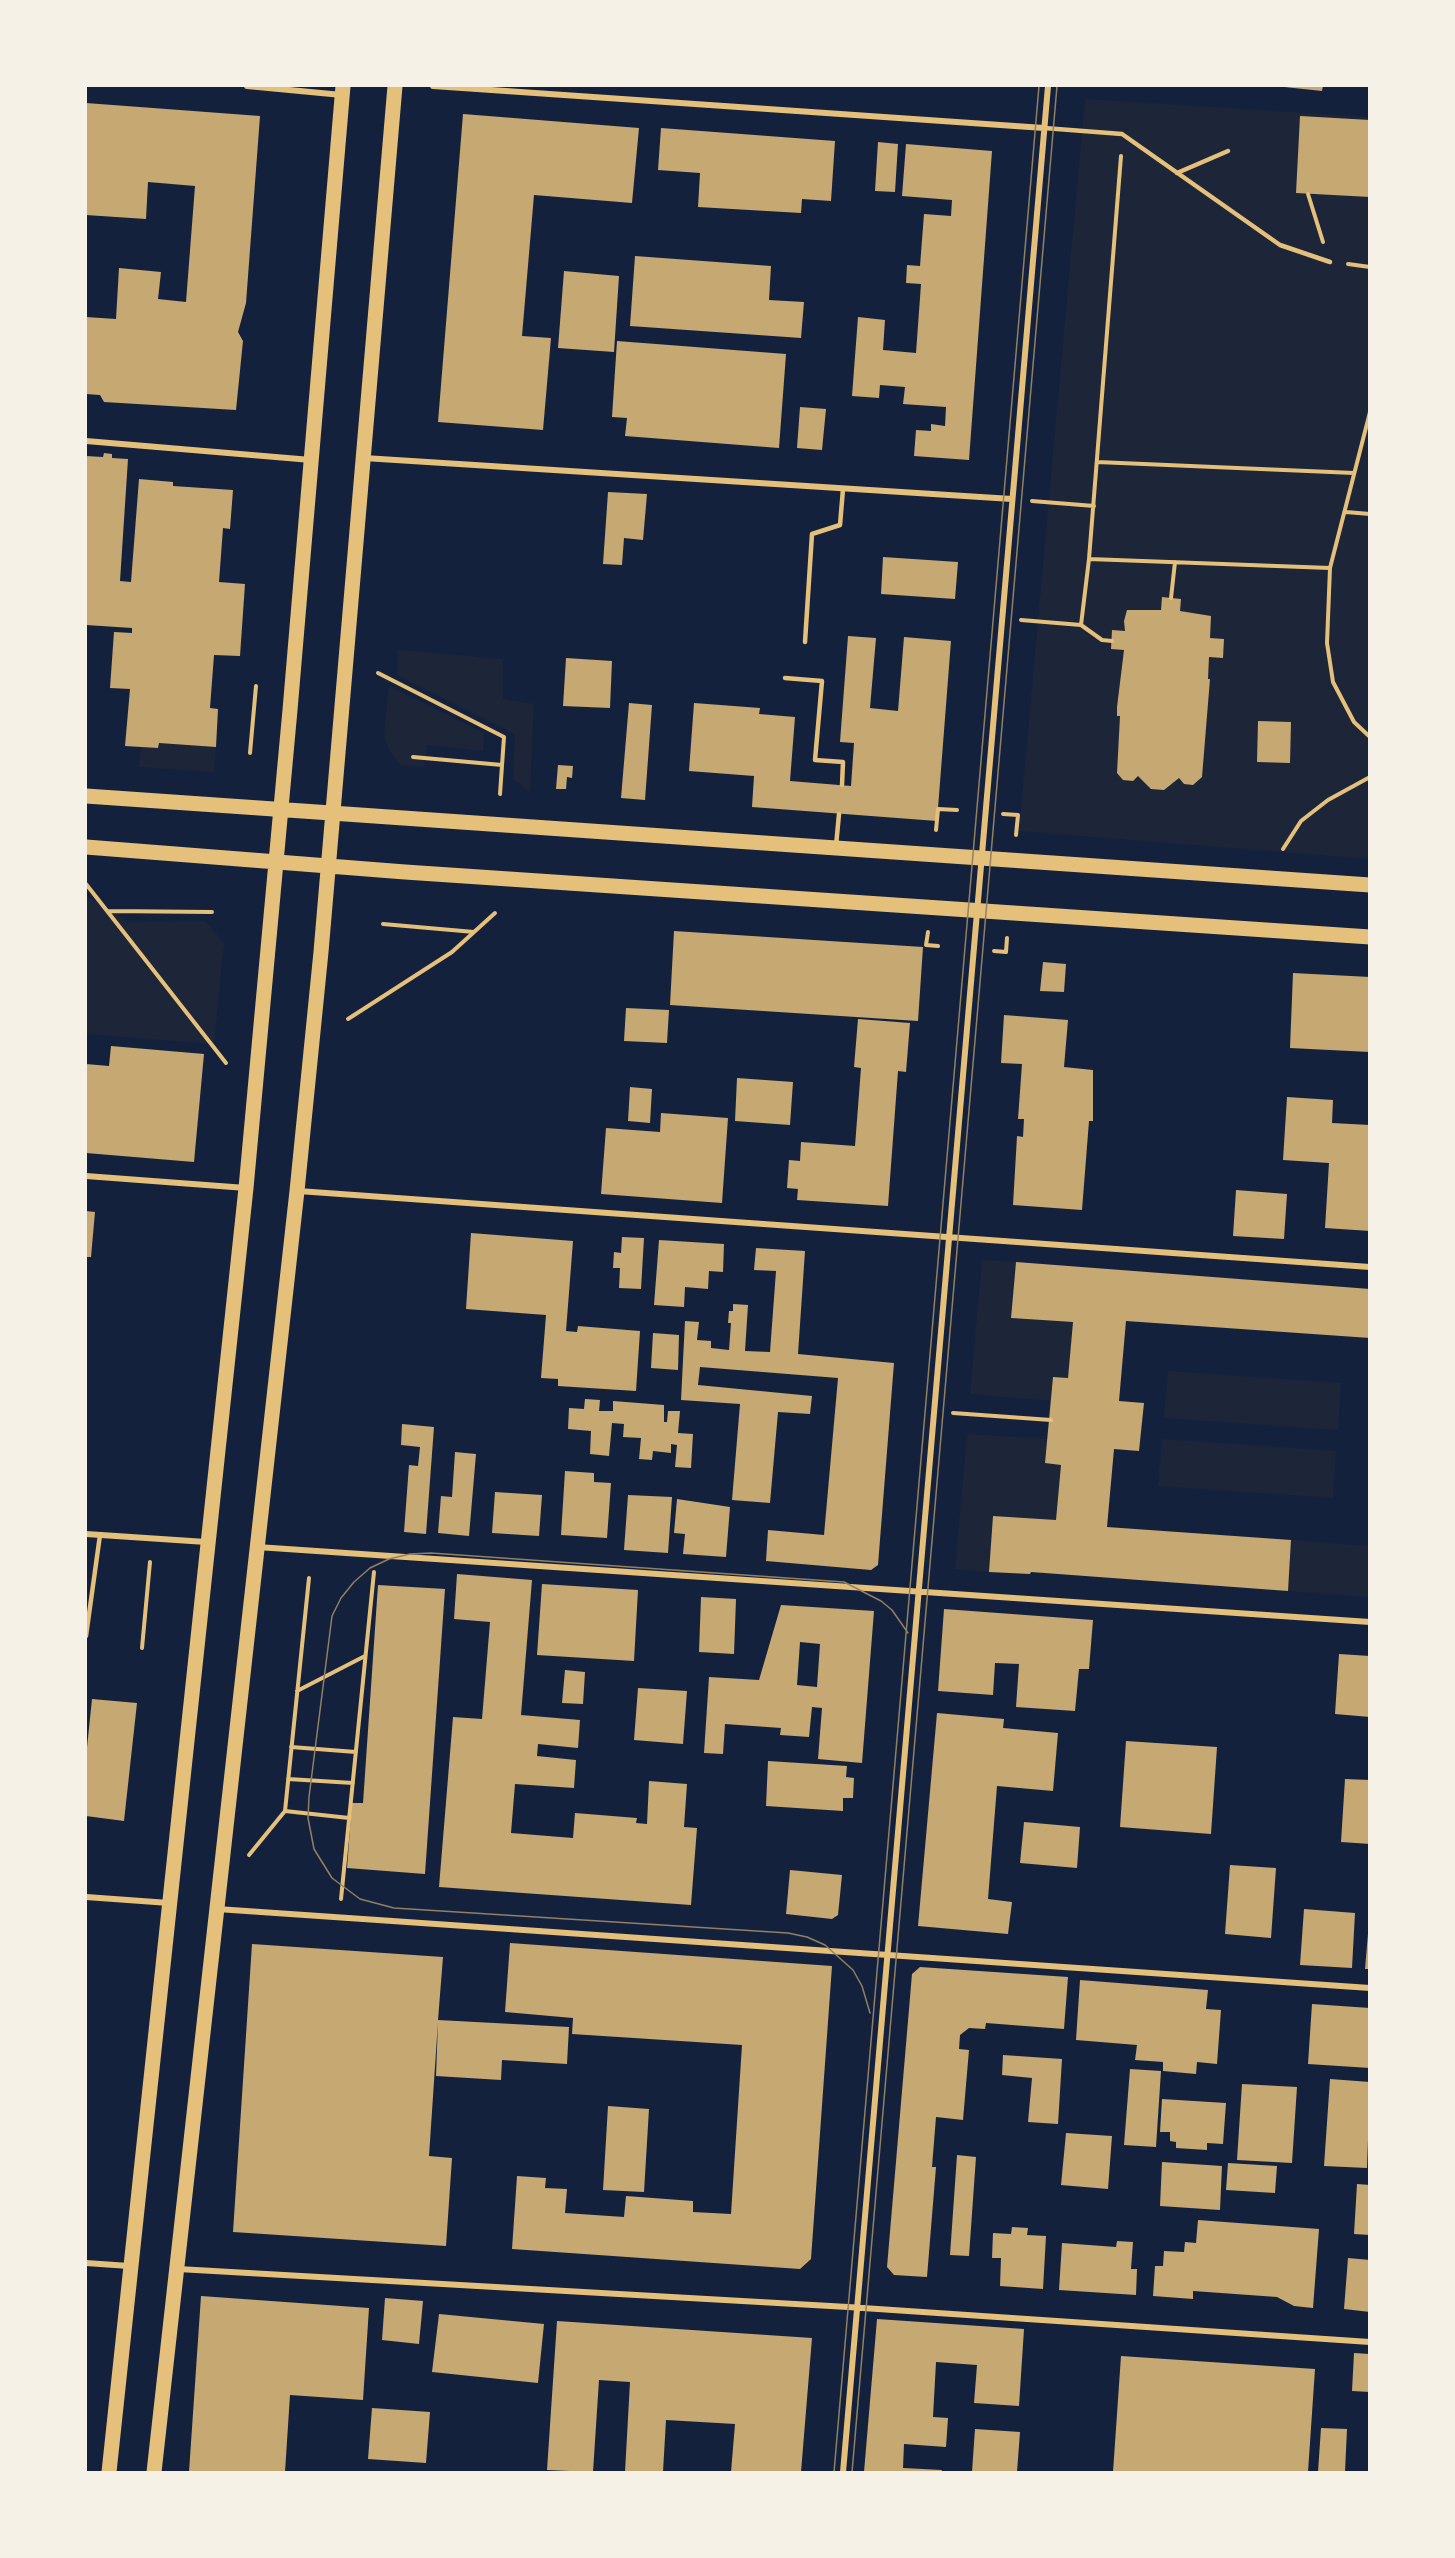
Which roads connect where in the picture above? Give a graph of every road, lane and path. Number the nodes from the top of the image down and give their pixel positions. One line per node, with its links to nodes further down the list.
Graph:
1 (247, 86): 5 (street)
2 (395, 86): 14 (main road)
3 (433, 86): 6 (street)
4 (1048, 86): 6 (street)
5 (343, 90): 15 (main road)
6 (1044, 128): 7 (lane); 19 (street)
7 (1122, 134): 9 (lane); 16 (path)
8 (1228, 151): 9 (lane)
9 (1177, 173): 11 (lane)
10 (1308, 194): 11 (path)
11 (1330, 262)
12 (1370, 412): 17 (path)
13 (86, 441): 15 (street)
14 (364, 458): 18 (street); 44 (main road)
15 (312, 460): 42 (main road)
16 (1097, 462): 17 (path); 20 (path)
17 (1354, 472): 21 (path)
18 (843, 489): 19 (street); 30 (lane)
19 (1012, 499): 20 (path); 27 (street)
20 (1094, 506): 23 (path)
21 (1346, 512): 22 (path); 25 (path)
22 (1370, 514)
23 (1089, 559): 24 (path); 28 (path)
24 (1175, 562): 25 (path); 26 (path)
25 (1330, 567): 34 (path)
26 (1171, 598)
27 (1002, 619): 28 (path); 52 (street)
28 (1081, 625): 29 (path)
29 (1112, 641)
30 (805, 642)
31 (378, 673): 37 (path)
32 (785, 678): 39 (lane)
33 (256, 686): 35 (path)
34 (1370, 737)
35 (250, 753)
36 (413, 757): 37 (path)
37 (502, 765): 40 (path)
38 (1370, 777): 51 (path)
39 (842, 785)
40 (500, 794)
41 (86, 796): 42 (main road)
42 (281, 809): 44 (main road); 53 (main road)
43 (957, 810): 47 (path)
44 (333, 812): 50 (main road); 54 (main road)
45 (839, 814): 50 (lane)
46 (1001, 814): 48 (path)
47 (936, 830)
48 (1016, 835)
49 (86, 847): 53 (main road)
50 (836, 849): 52 (main road)
51 (1283, 849)
52 (981, 858): 56 (main road); 58 (street)
53 (276, 861): 54 (main road); 71 (main road)
54 (328, 866): 58 (main road); 72 (main road)
55 (86, 884): 57 (path)
56 (1370, 885)
57 (107, 911): 59 (path); 69 (path)
58 (977, 911): 64 (main road); 73 (street)
59 (212, 912)
60 (495, 913): 62 (path)
61 (383, 924): 62 (path)
62 (474, 932): 68 (path)
63 (927, 932): 66 (path)
64 (1370, 937)
65 (1007, 938): 67 (path)
66 (938, 946)
67 (994, 951)
68 (348, 1019)
69 (226, 1063)
70 (86, 1176): 71 (street)
71 (246, 1188): 79 (main road)
72 (297, 1191): 73 (street); 80 (main road)
73 (949, 1237): 74 (street); 84 (street)
74 (1370, 1267)
75 (952, 1413): 76 (path)
76 (1051, 1420)
77 (86, 1534): 78 (street)
78 (100, 1535): 79 (street); 86 (lane)
79 (206, 1542): 98 (main road)
80 (256, 1547): 81 (street); 99 (main road)
81 (375, 1555): 84 (street); 88 (path)
82 (150, 1562): 87 (path)
83 (309, 1578): 89 (path)
84 (918, 1593): 85 (street); 101 (street)
85 (1370, 1622)
86 (86, 1636)
87 (142, 1648)
88 (365, 1655): 89 (path); 91 (path)
89 (297, 1691): 90 (path)
90 (291, 1747): 91 (path); 92 (path)
91 (356, 1752): 93 (path)
92 (288, 1779): 93 (path); 94 (path)
93 (353, 1783): 95 (path)
94 (285, 1811): 95 (path); 96 (path)
95 (349, 1818): 100 (path)
96 (249, 1855)
97 (86, 1897): 98 (street)
98 (171, 1903): 104 (main road)
99 (216, 1909): 100 (street); 105 (main road)
100 (339, 1917): 101 (street)
101 (887, 1955): 102 (street); 106 (street)
102 (1370, 1988)
103 (86, 2263): 104 (street)
104 (133, 2266): 108 (main road)
105 (177, 2269): 106 (street); 109 (main road)
106 (857, 2307): 107 (street); 110 (street)
107 (1370, 2342)
108 (109, 2472)
109 (154, 2472)
110 (843, 2472)

